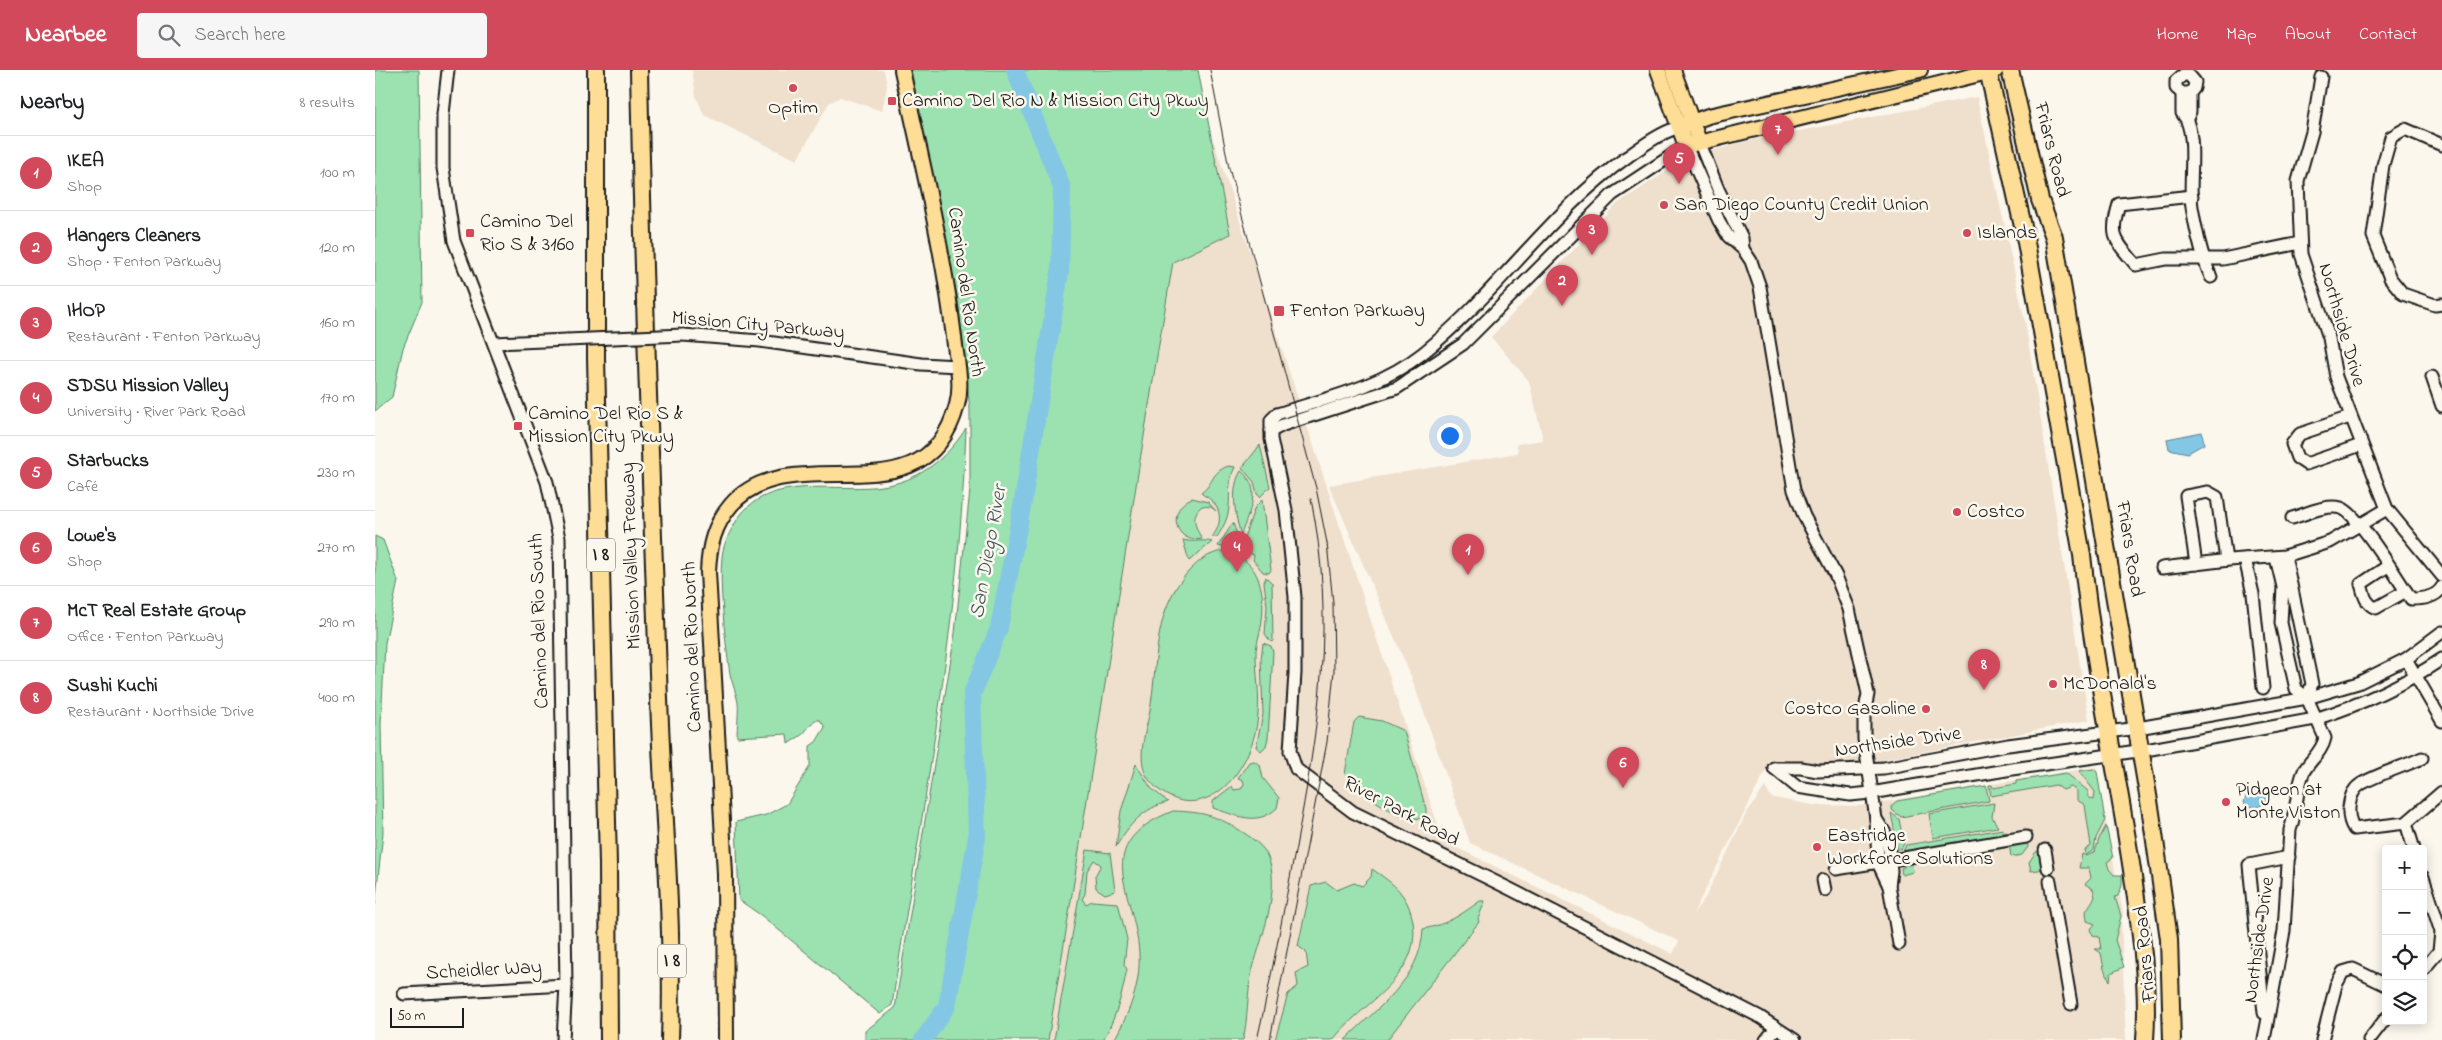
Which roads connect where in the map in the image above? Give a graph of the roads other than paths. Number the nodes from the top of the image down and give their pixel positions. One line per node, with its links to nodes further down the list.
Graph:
1 (448, 70): 22 (street, Camino del Rio South)
2 (596, 70): 82 (highway, Mission Valley Freeway / I 8)
3 (639, 70): 83 (highway, Mission Valley Freeway / I 8)
4 (902, 70): 23 (main road, Camino del Rio North)
5 (1658, 70): 13 (main road)
6 (1673, 70): 13 (main road)
7 (1920, 70): 13 (main road)
8 (1991, 70): 14 (main road); 54 (highway, Friars Road)
9 (2010, 70): 53 (highway, Friars Road)
10 (2185, 73): 12 (street); 12 (street)
11 (2321, 77): 17 (street, Northside Drive)
12 (2186, 93): 16 (street)
13 (1685, 125): 14 (main road); 25 (street)
14 (1693, 143): 18 (street); 18 (street); 27 (street)
15 (2442, 145): 21 (street)
16 (2192, 196): 19 (street); 19 (street, Northside Drive)
17 (2300, 243): 19 (street, Northside Drive); 28 (street, Northside Drive)
18 (1743, 249): 58 (street)
19 (2203, 259): 20 (street)
20 (2211, 277)
21 (2442, 304)
22 (494, 343): 23 (street, Mission City Parkway, bridge); 75 (street, Camino del Rio South)
23 (957, 366): 84 (main road, Camino del Rio North)
24 (2432, 377): 26 (street)
25 (1342, 394): 27 (street); 29 (street)
26 (2442, 406)
27 (1325, 412): 29 (street)
28 (2350, 417): 30 (street, Northside Drive); 30 (street, Northside Drive)
29 (1271, 431): 80 (street, River Park Road)
30 (2361, 445): 31 (street, Northside Drive)
31 (2387, 509): 33 (street); 40 (street, Northside Drive)
32 (2292, 518): 33 (street)
33 (2360, 525): 34 (street); 38 (street)
34 (2281, 557): 35 (street); 43 (street, Northside Drive); 44 (street, Northside Drive)
35 (2245, 559): 36 (street); 49 (street)
36 (2226, 560): 37 (street); 37 (street)
37 (2196, 564): 39 (street)
38 (2388, 566): 42 (street); 42 (street)
39 (2162, 568)
40 (2442, 576)
41 (2442, 587): 42 (street)
42 (2406, 592)
43 (2293, 597): 44 (street); 50 (street, Northside Drive)
44 (2281, 601): 50 (street, Northside Drive)
45 (2442, 632): 46 (street, Northside Drive)
46 (2406, 659): 48 (street); 50 (street, Northside Drive)
47 (2442, 659): 48 (street, Northside Drive)
48 (2417, 676): 51 (street, Northside Drive); 52 (street)
49 (2263, 688)
50 (2307, 698): 51 (street, Northside Drive); 53 (street, Northside Drive)
51 (2315, 719): 55 (street, Northside Drive); 65 (street, Northside Drive)
52 (2442, 721)
53 (2138, 728): 54 (street, Northside Drive); 55 (highway, Friars Road)
54 (2109, 732): 56 (highway, Friars Road); 58 (street, Northside Drive)
55 (2142, 751): 56 (street, Northside Drive); 88 (highway, Friars Road)
56 (2112, 755): 60 (street, Northside Drive); 87 (highway, Friars Road)
57 (2422, 758): 61 (street)
58 (1868, 769): 60 (street); 60 (street, Northside Drive)
59 (2442, 792): 61 (street)
60 (1871, 793): 72 (street)
61 (2406, 823): 63 (street)
62 (2026, 837): 66 (street)
63 (2413, 845)
64 (2045, 850): 68 (street)
65 (2289, 857): 79 (street, Northside Drive); 79 (street, Northside Drive)
66 (1898, 859)
67 (1873, 863): 69 (street)
68 (2048, 868)
69 (1835, 870)
70 (2050, 881): 77 (street)
71 (2427, 889): 73 (street)
72 (1899, 944)
73 (2427, 965)
74 (2382, 983): 90 (street)
75 (566, 985): 76 (street, Scheidler Way); 81 (street, Camino del Rio South)
76 (404, 994)
77 (2071, 1004)
78 (2382, 1023): 91 (street)
79 (2266, 1027): 89 (street, Northside Drive)
80 (1776, 1028): 85 (street); 86 (street, River Park Road)
81 (563, 1040)
82 (609, 1040)
83 (670, 1040)
84 (726, 1040)
85 (1766, 1040)
86 (1795, 1040)
87 (2145, 1040)
88 (2172, 1040)
89 (2264, 1040)
90 (2322, 1040)
91 (2369, 1040)

